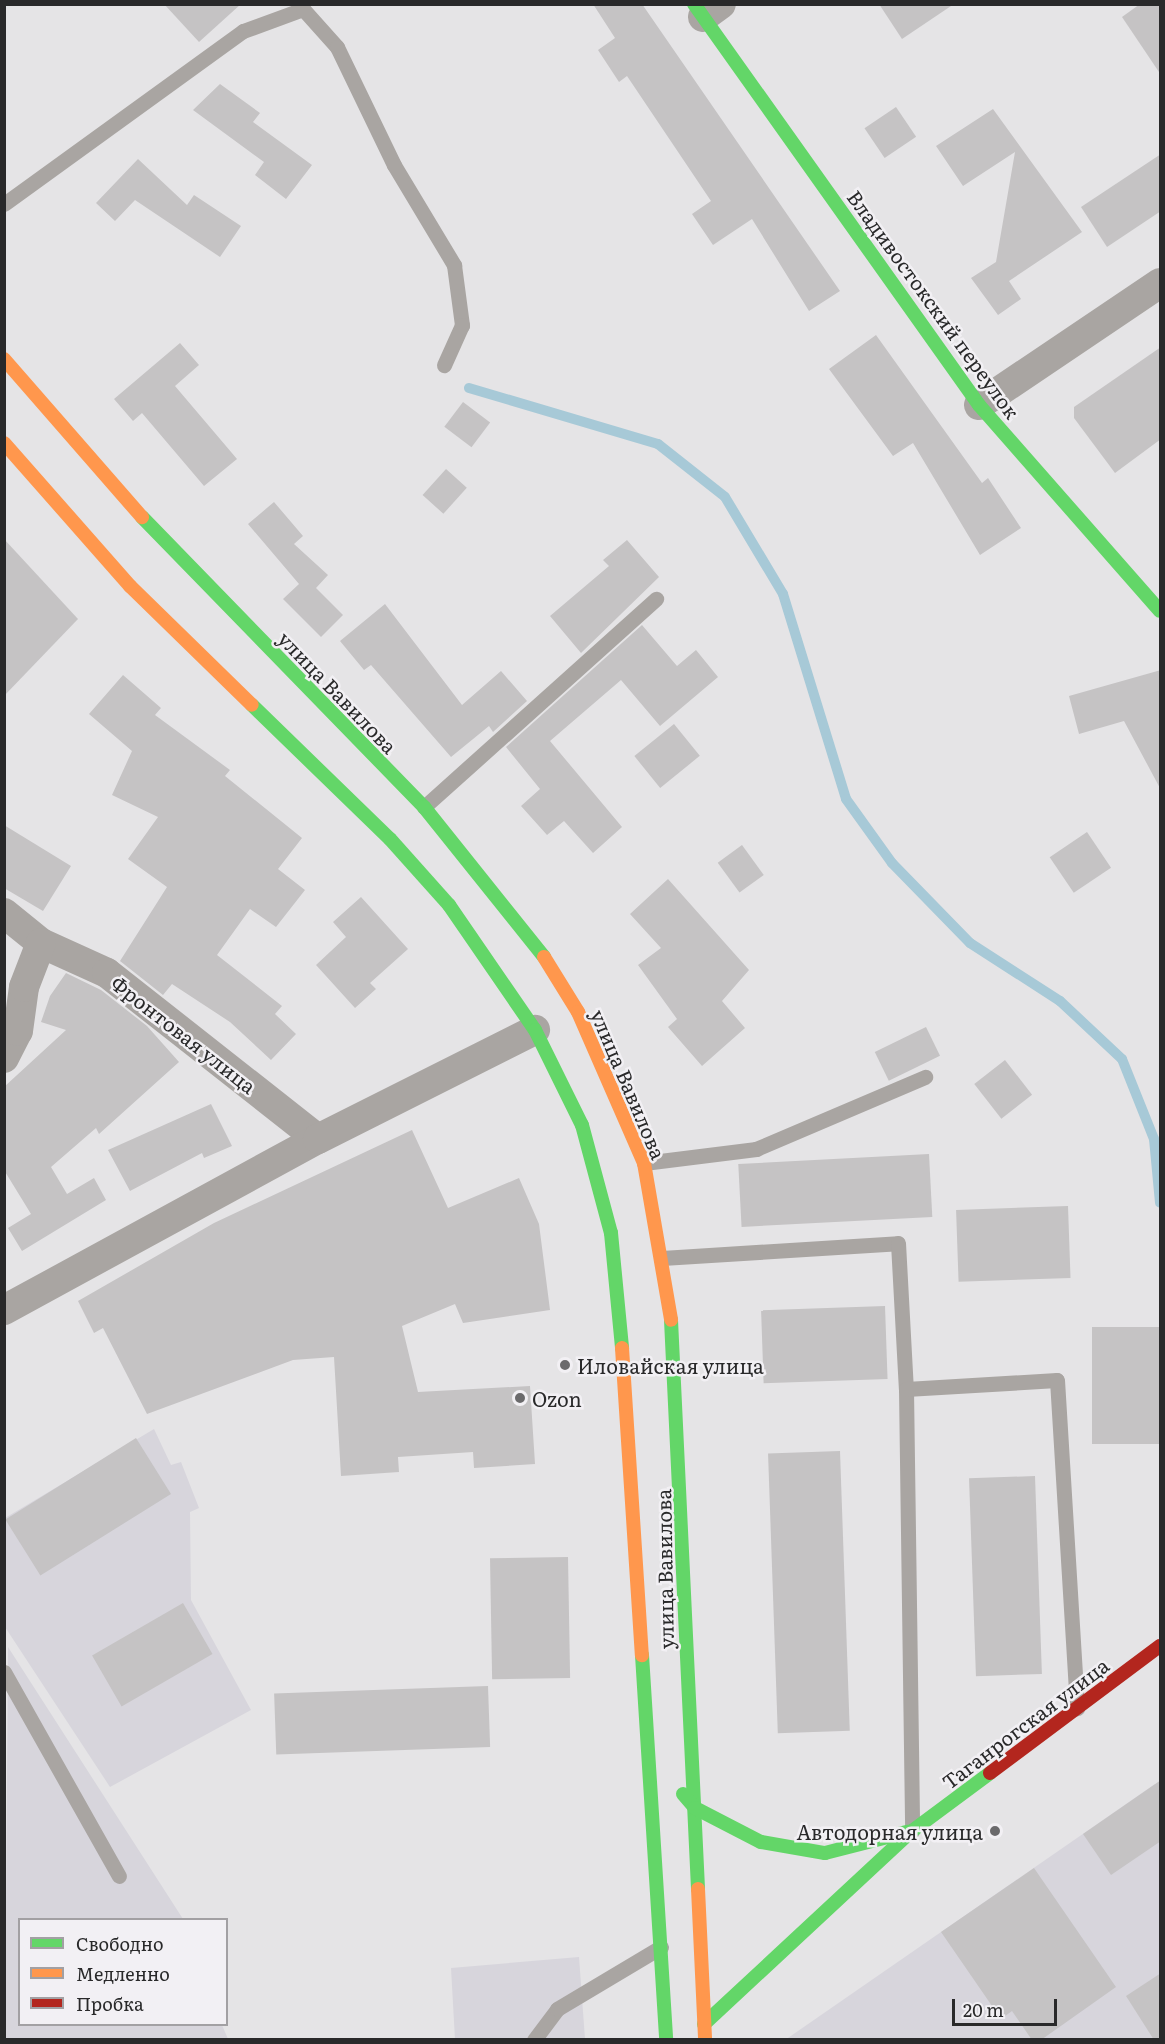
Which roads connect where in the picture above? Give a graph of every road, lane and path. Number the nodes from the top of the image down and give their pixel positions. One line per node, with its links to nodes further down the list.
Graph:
1 (706, 9): 6 (main road, Владивостокский переулок)
2 (4, 204): 5 (lane)
3 (1161, 283): 6 (street)
4 (4, 358): 10 (main road, улица Вавилова)
5 (444, 364)
6 (979, 405): 9 (main road, Владивостокский переулок)
7 (4, 443): 13 (main road, улица Вавилова)
8 (656, 599): 10 (lane)
9 (1161, 611)
10 (424, 807): 17 (main road, улица Вавилова)
11 (4, 913): 12 (street, Фронтовая улица)
12 (41, 943): 14 (street); 16 (street, Фронтовая улица)
13 (535, 1030): 16 (street); 24 (main road, улица Вавилова)
14 (4, 1058)
15 (925, 1077): 17 (lane)
16 (318, 1139): 19 (street)
17 (644, 1163): 18 (main road, улица Вавилова)
18 (662, 1258): 20 (lane); 25 (main road, улица Вавилова)
19 (4, 1310)
20 (906, 1389): 23 (lane); 26 (lane)
21 (1161, 1646): 23 (main road, Таганрогская улица)
22 (4, 1672): 27 (lane)
23 (1077, 1710): 26 (main road, Таганрогская улица)
24 (651, 1757): 25 (main road, Таганрогская улица); 28 (main road, улица Вавилова)
25 (695, 1808): 26 (main road, Таганрогская улица); 29 (main road, улица Вавилова)
26 (912, 1831): 29 (main road, Таганрогская улица)
27 (119, 1876)
28 (661, 1947): 30 (lane); 31 (main road, улица Вавилова)
29 (704, 2024): 32 (main road, улица Вавилова)
30 (534, 2040)
31 (666, 2040)
32 (705, 2040)

